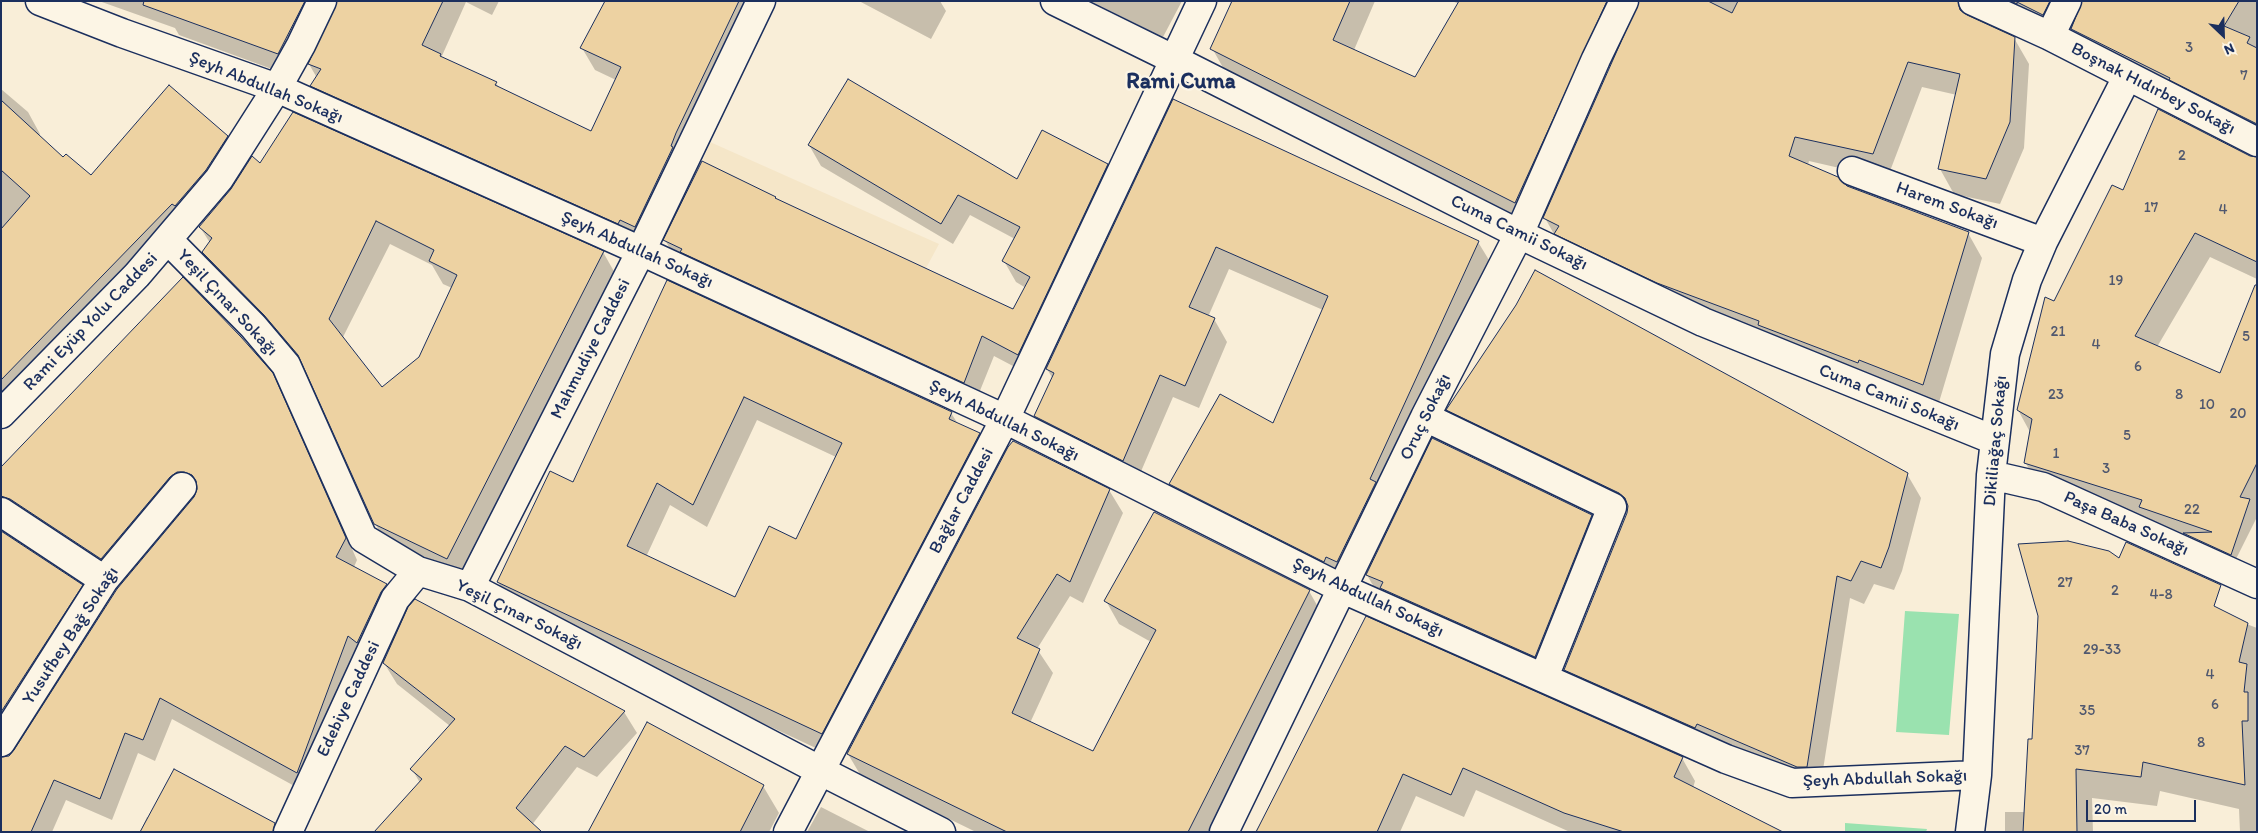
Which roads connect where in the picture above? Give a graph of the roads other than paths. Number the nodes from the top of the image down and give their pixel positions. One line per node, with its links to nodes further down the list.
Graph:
1 (40, 1): 12 (street, Şeyh Abdullah Sokağı)
2 (322, 1): 12 (street, Rami Eyüp Yolu Caddesi)
3 (761, 1): 18 (street, Mahmudiye Caddesi)
4 (1055, 1): 10 (street, Cuma Camii Sokağı)
5 (1202, 1): 10 (street, Bağlar Caddesi)
6 (1624, 1): 15 (street, Oruç Sokağı)
7 (1973, 1): 9 (street, Boşnak Hıdırbey Sokağı)
8 (2067, 1): 9 (street)
9 (2050, 36): 11 (street, Boşnak Hıdırbey Sokağı)
10 (1175, 60): 15 (street, Cuma Camii Sokağı); 21 (street, Bağlar Caddesi)
11 (2127, 77): 13 (street, Boşnak Hıdırbey Sokağı); 17 (street, Dikiliağaç Sokağı)
12 (277, 88): 16 (street, Rami Eyüp Yolu Caddesi); 18 (street, Şeyh Abdullah Sokağı)
13 (2257, 142)
14 (1852, 171): 17 (street, Harem Sokağı)
15 (1519, 234): 20 (street, Oruç Sokağı); 22 (street, Cuma Camii Sokağı)
16 (169, 241): 19 (street, Rami Eyüp Yolu Caddesi); 26 (street, Yeşil Çınar Sokağı)
17 (2043, 242): 22 (street, Dikiliağaç Sokağı)
18 (641, 251): 21 (street, Şeyh Abdullah Sokağı); 29 (street, Mahmudiye Caddesi)
19 (1, 414)
20 (1425, 417): 30 (street, Oruç Sokağı); 31 (street)
21 (1005, 419): 30 (street, Şeyh Abdullah Sokağı); 33 (street, Bağlar Caddesi)
22 (1994, 440): 23 (street, Dikiliağaç Sokağı)
23 (1991, 474): 28 (street, Paşa Baba Sokağı); 34 (street, Dikiliağaç Sokağı)
24 (182, 487): 27 (street, Yusufbey Bağ Sokağı)
25 (1, 512): 27 (street)
26 (418, 571): 29 (street, Yeşil Çınar Sokağı); 35 (street, Edebiye Caddesi)
27 (104, 580): 32 (street, Yusufbey Bağ Sokağı)
28 (2257, 584)
29 (470, 586): 33 (street, Yeşil Çınar Sokağı)
30 (1343, 588): 31 (street, Şeyh Abdullah Sokağı); 38 (street, Oruç Sokağı)
31 (1544, 677): 34 (street, Şeyh Abdullah Sokağı)
32 (1, 742)
33 (821, 771): 36 (street, Bağlar Caddesi); 37 (street, Yeşil Çınar Sokağı)
34 (1977, 775): 39 (street, Dikiliağaç Sokağı)
35 (288, 832)
36 (788, 832)
37 (942, 832)
38 (1224, 832)
39 (1970, 832)

